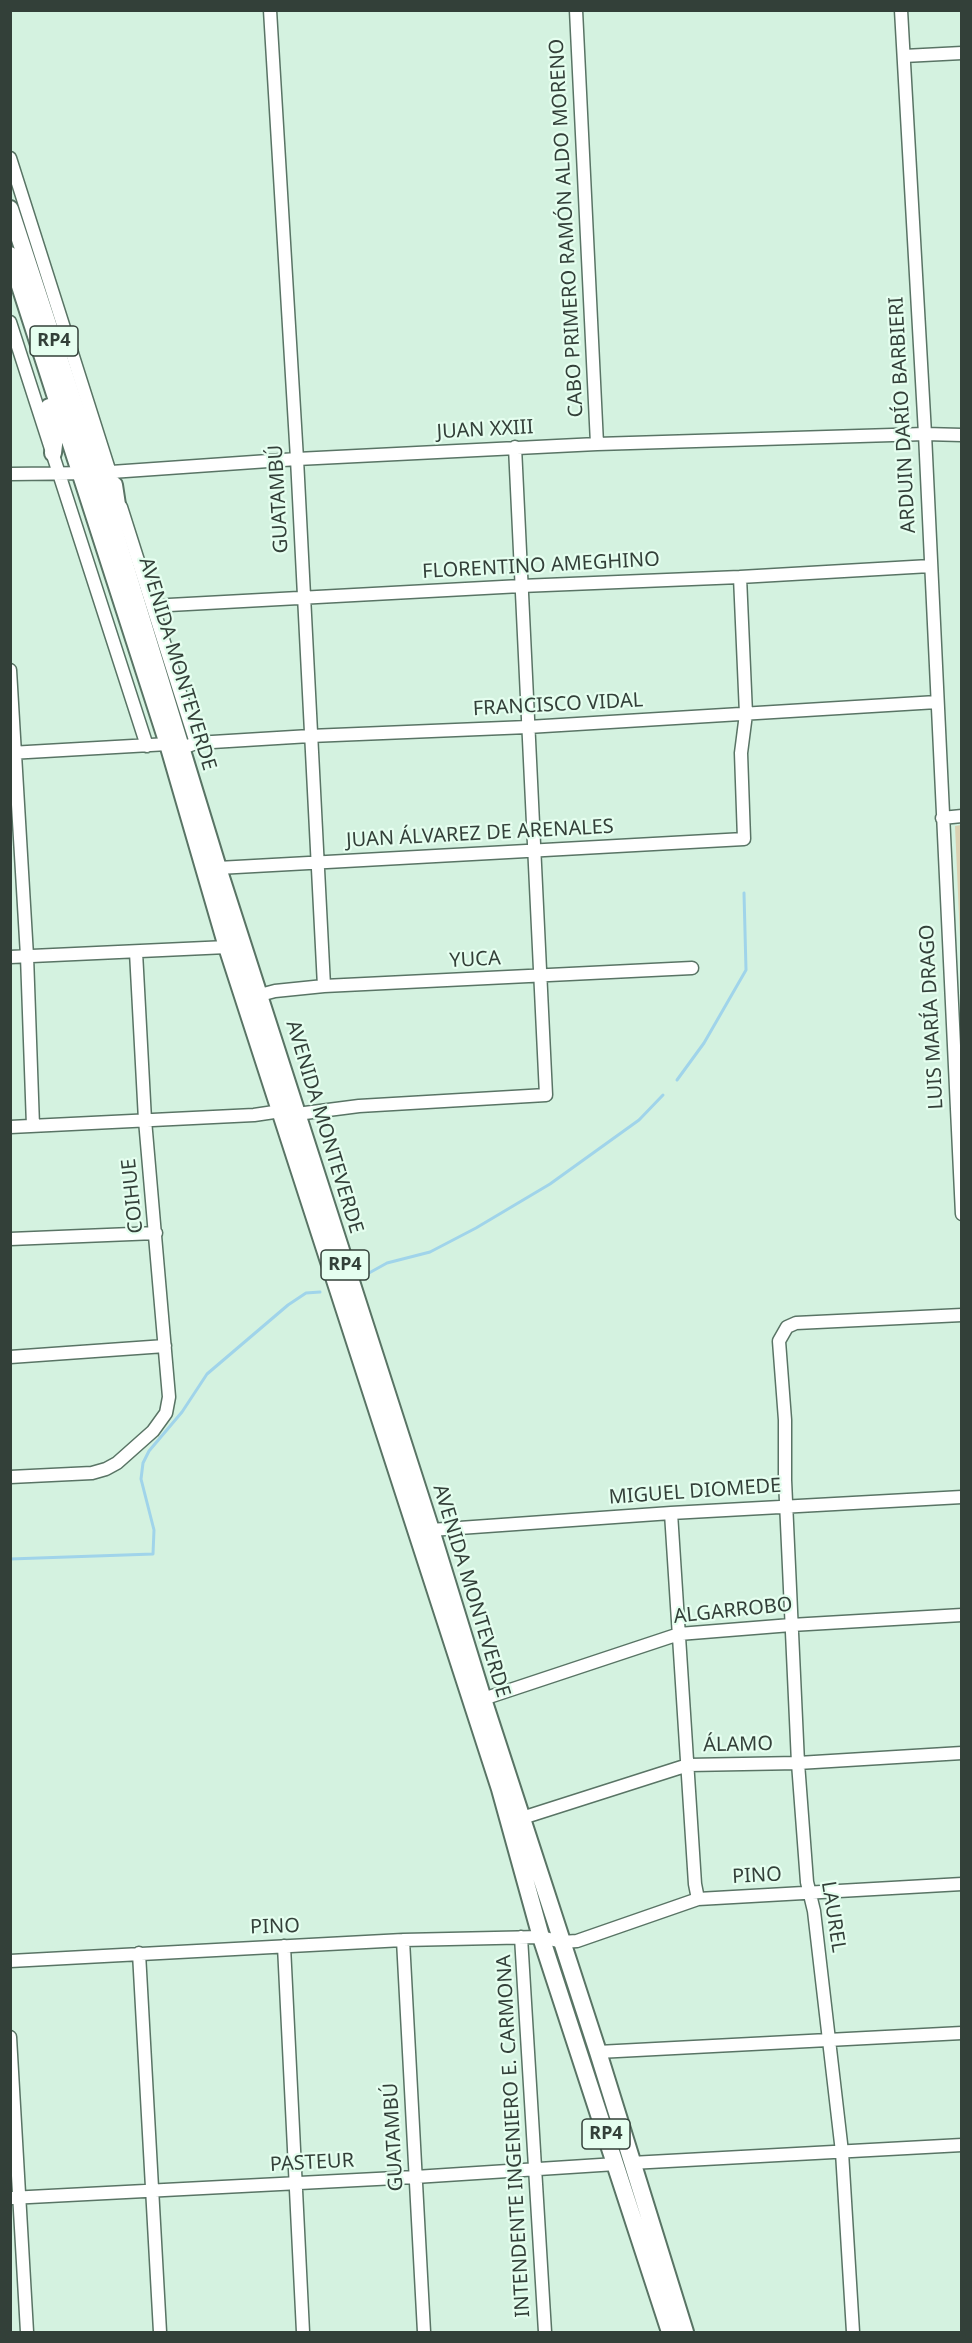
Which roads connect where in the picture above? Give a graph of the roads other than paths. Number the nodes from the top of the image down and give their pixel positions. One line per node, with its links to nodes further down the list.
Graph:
1 (270, 10): 16 (street, GUATAMBÚ)
2 (576, 10): 13 (street, CABO PRIMERO RAMÓN ALDO MORENO)
3 (901, 10): 5 (street, ARDUIN DARÍO BARBIERI)
4 (962, 52): 5 (street)
5 (904, 56): 11 (street, ARDUIN DARÍO BARBIERI)
6 (10, 158): 19 (street)
7 (10, 209): 19 (main road, AVENIDA MONTEVERDE / RP4)
8 (10, 255): 10 (main road, AVENIDA MONTEVERDE / RP4)
9 (10, 322): 15 (street)
10 (37, 339): 15 (main road); 19 (main road, AVENIDA MONTEVERDE / RP4)
11 (925, 434): 12 (street, JUAN XXIII); 13 (street, JUAN XXIII); 20 (street, ARDUIN DARÍO BARBIERI)
12 (962, 435)
13 (597, 444): 14 (street, JUAN XXIII)
14 (514, 447): 16 (street, JUAN XXIII); 22 (street)
15 (53, 453): 17 (street)
16 (297, 459): 19 (street, JUAN XXIII); 23 (street, GUATAMBÚ)
17 (59, 472): 18 (street, JUAN XXIII); 19 (street, JUAN XXIII); 31 (street)
18 (10, 474)
19 (100, 475): 24 (street); 30 (main road, AVENIDA MONTEVERDE / RP4); 30 (main road, AVENIDA MONTEVERDE / RP4)
20 (930, 566): 21 (street, FLORENTINO AMEGHINO); 26 (street, ARDUIN DARÍO BARBIERI)
21 (740, 577): 22 (street, FLORENTINO AMEGHINO); 27 (street)
22 (521, 586): 23 (street, FLORENTINO AMEGHINO); 28 (street)
23 (303, 598): 24 (street, FLORENTINO AMEGHINO); 29 (street, GUATAMBÚ)
24 (154, 608): 30 (street)
25 (10, 670): 32 (street)
26 (936, 702): 27 (street, FRANCISCO VIDAL); 34 (street, ARDUIN DARÍO BARBIERI)
27 (746, 714): 28 (street, FRANCISCO VIDAL); 35 (street, JUAN ÁLVAREZ DE ARENALES)
28 (528, 726): 29 (street, FRANCISCO VIDAL); 35 (street)
29 (310, 736): 30 (street, FRANCISCO VIDAL); 36 (street, GUATAMBÚ)
30 (182, 745): 31 (street, FRANCISCO VIDAL); 37 (main road, AVENIDA MONTEVERDE / RP4); 38 (main road, AVENIDA MONTEVERDE / RP4)
31 (147, 746): 32 (street, FRANCISCO VIDAL)
32 (13, 753): 40 (street)
33 (962, 816): 34 (street)
34 (942, 818): 51 (street, LUIS MARÍA DRAGO)
35 (534, 849): 36 (street, JUAN ÁLVAREZ DE ARENALES); 43 (street)
36 (318, 863): 37 (street, JUAN ÁLVAREZ DE ARENALES); 44 (street, GUATAMBÚ)
37 (218, 868): 45 (main road, AVENIDA MONTEVERDE / RP4)
38 (227, 947): 39 (street); 46 (main road, AVENIDA MONTEVERDE / RP4)
39 (136, 952): 40 (street); 48 (street, COIHUE)
40 (27, 956): 41 (street); 49 (street)
41 (10, 957)
42 (692, 968): 43 (street, YUCA)
43 (541, 976): 44 (street, YUCA); 47 (street)
44 (324, 986): 45 (street, YUCA)
45 (260, 995): 47 (main road, AVENIDA MONTEVERDE / RP4)
46 (280, 1111): 48 (street); 74 (main road, AVENIDA MONTEVERDE / RP4)
47 (297, 1114): 61 (main road, AVENIDA MONTEVERDE / RP4)
48 (145, 1120): 49 (street); 52 (street, COIHUE)
49 (33, 1126): 50 (street)
50 (10, 1127)
51 (962, 1214)
52 (156, 1233): 53 (street); 55 (street, COIHUE)
53 (10, 1239)
54 (962, 1315): 59 (street, LAUREL)
55 (165, 1346): 56 (street); 57 (street, COIHUE)
56 (10, 1357)
57 (10, 1477)
58 (962, 1497): 59 (street, MIGUEL DIOMEDE)
59 (787, 1506): 60 (street, MIGUEL DIOMEDE); 63 (street, LAUREL)
60 (671, 1513): 61 (street, MIGUEL DIOMEDE); 64 (street)
61 (431, 1530): 65 (main road, AVENIDA MONTEVERDE / RP4)
62 (962, 1615): 63 (street, ALGARROBO)
63 (791, 1625): 64 (street, ALGARROBO); 67 (street, LAUREL)
64 (679, 1634): 65 (street, ALGARROBO); 68 (street)
65 (483, 1699): 69 (main road, AVENIDA MONTEVERDE / RP4)
66 (962, 1753): 67 (street, ÁLAMO)
67 (798, 1763): 68 (street, ÁLAMO); 71 (street, LAUREL)
68 (688, 1765): 69 (street, ÁLAMO); 72 (street)
69 (522, 1818): 76 (main road, AVENIDA MONTEVERDE / RP4)
70 (962, 1884): 71 (street, PINO)
71 (809, 1893): 72 (street, PINO); 82 (street, LAUREL)
72 (698, 1899): 76 (street, PINO)
73 (521, 1937): 74 (street, PINO); 75 (street, PINO); 87 (street, INTENDENTE INGENIERO E. CARMONA)
74 (541, 1937): 76 (street, PINO); 86 (main road, AVENIDA MONTEVERDE / RP4)
75 (403, 1940): 77 (street, PINO); 88 (street, GUATAMBÚ)
76 (562, 1942): 83 (main road, AVENIDA MONTEVERDE / RP4)
77 (284, 1946): 78 (street, PINO); 89 (street)
78 (139, 1953): 79 (street, PINO); 90 (street)
79 (10, 1961)
80 (962, 2033): 82 (street)
81 (10, 2037): 91 (street)
82 (830, 2039): 83 (street); 85 (street, LAUREL)
83 (598, 2052): 86 (main road, AVENIDA MONTEVERDE / RP4)
84 (962, 2145): 85 (street, PASTEUR)
85 (842, 2152): 86 (street, PASTEUR); 99 (street, LAUREL)
86 (624, 2164): 87 (street, PASTEUR); 97 (main road, AVENIDA MONTEVERDE / RP4); 98 (main road, AVENIDA MONTEVERDE / RP4)
87 (537, 2169): 88 (street, PASTEUR); 96 (street, INTENDENTE INGENIERO E. CARMONA)
88 (415, 2177): 89 (street, PASTEUR); 95 (street, GUATAMBÚ)
89 (295, 2183): 90 (street, PASTEUR); 94 (street)
90 (152, 2191): 91 (street, PASTEUR); 93 (street)
91 (15, 2198): 92 (street)
92 (27, 2332)
93 (160, 2332)
94 (303, 2332)
95 (424, 2332)
96 (545, 2332)
97 (670, 2332)
98 (685, 2332)
99 (853, 2332)

